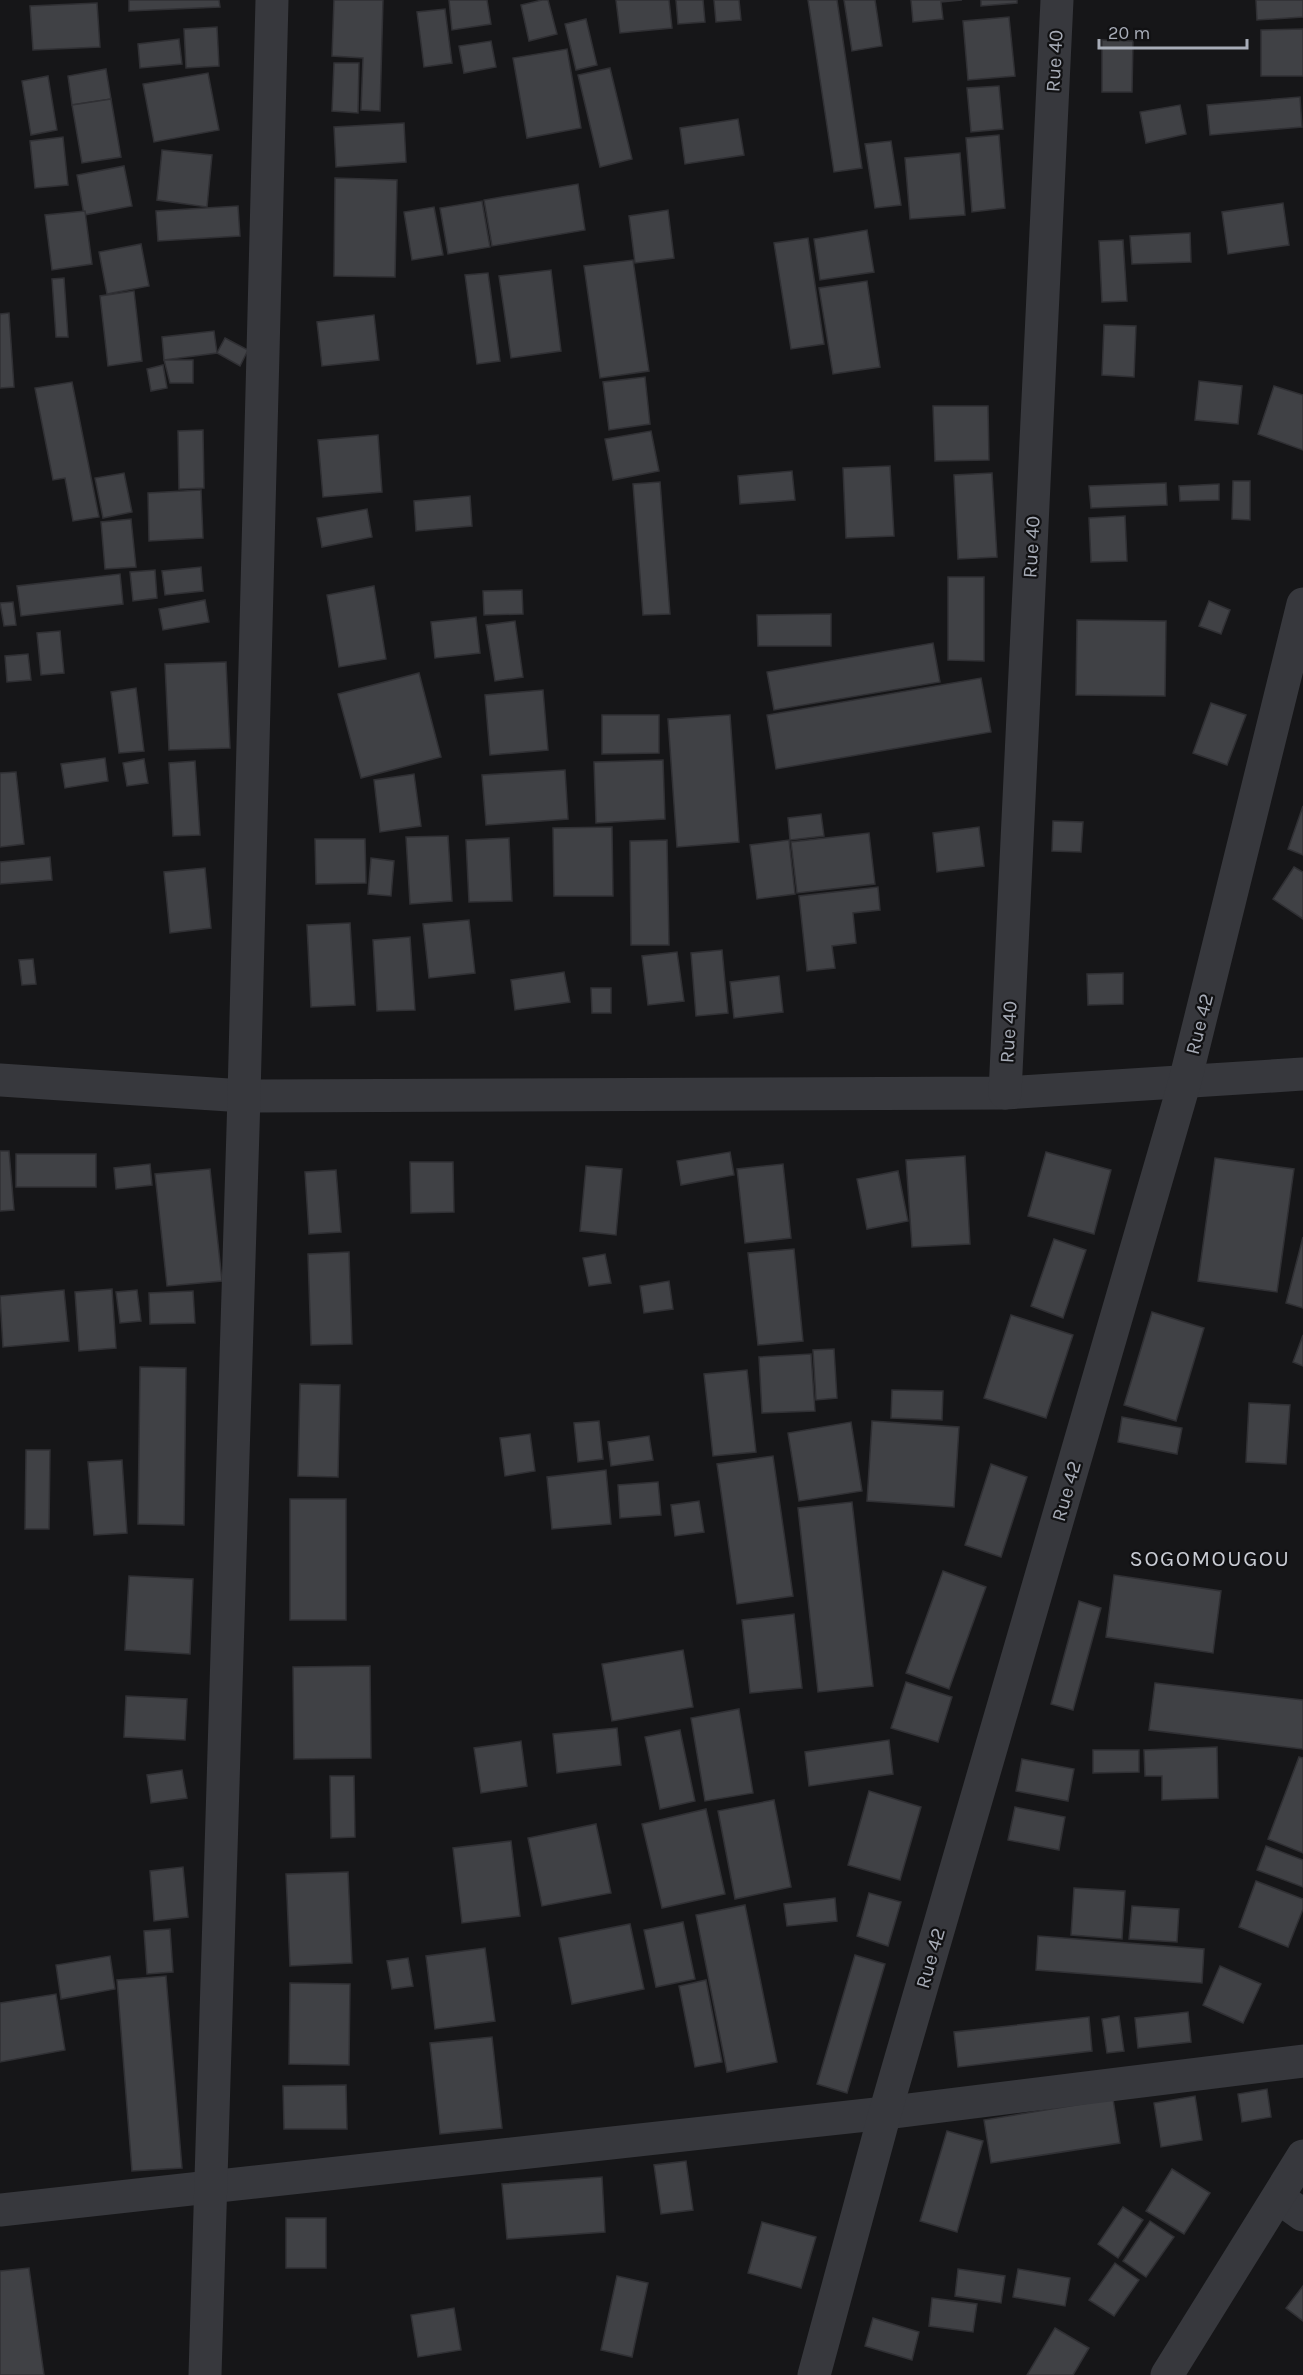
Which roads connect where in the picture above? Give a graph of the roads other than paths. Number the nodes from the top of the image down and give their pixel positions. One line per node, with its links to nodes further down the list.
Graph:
1 (272, 0): 8 (street)
2 (1057, 0): 7 (street, Rue 40)
3 (1303, 604): 6 (street, Rue 42)
4 (1303, 1074): 6 (street)
5 (0, 1080): 8 (street)
6 (1185, 1081): 7 (street); 10 (street, Rue 42)
7 (1005, 1093): 8 (street)
8 (244, 1096): 12 (street)
9 (1303, 2061): 10 (street)
10 (885, 2113): 12 (street); 16 (street, Rue 42)
11 (1303, 2156): 13 (street)
12 (212, 2186): 14 (street); 15 (street)
13 (1291, 2206): 17 (street)
14 (0, 2210)
15 (205, 2375)
16 (814, 2375)
17 (1167, 2375)

